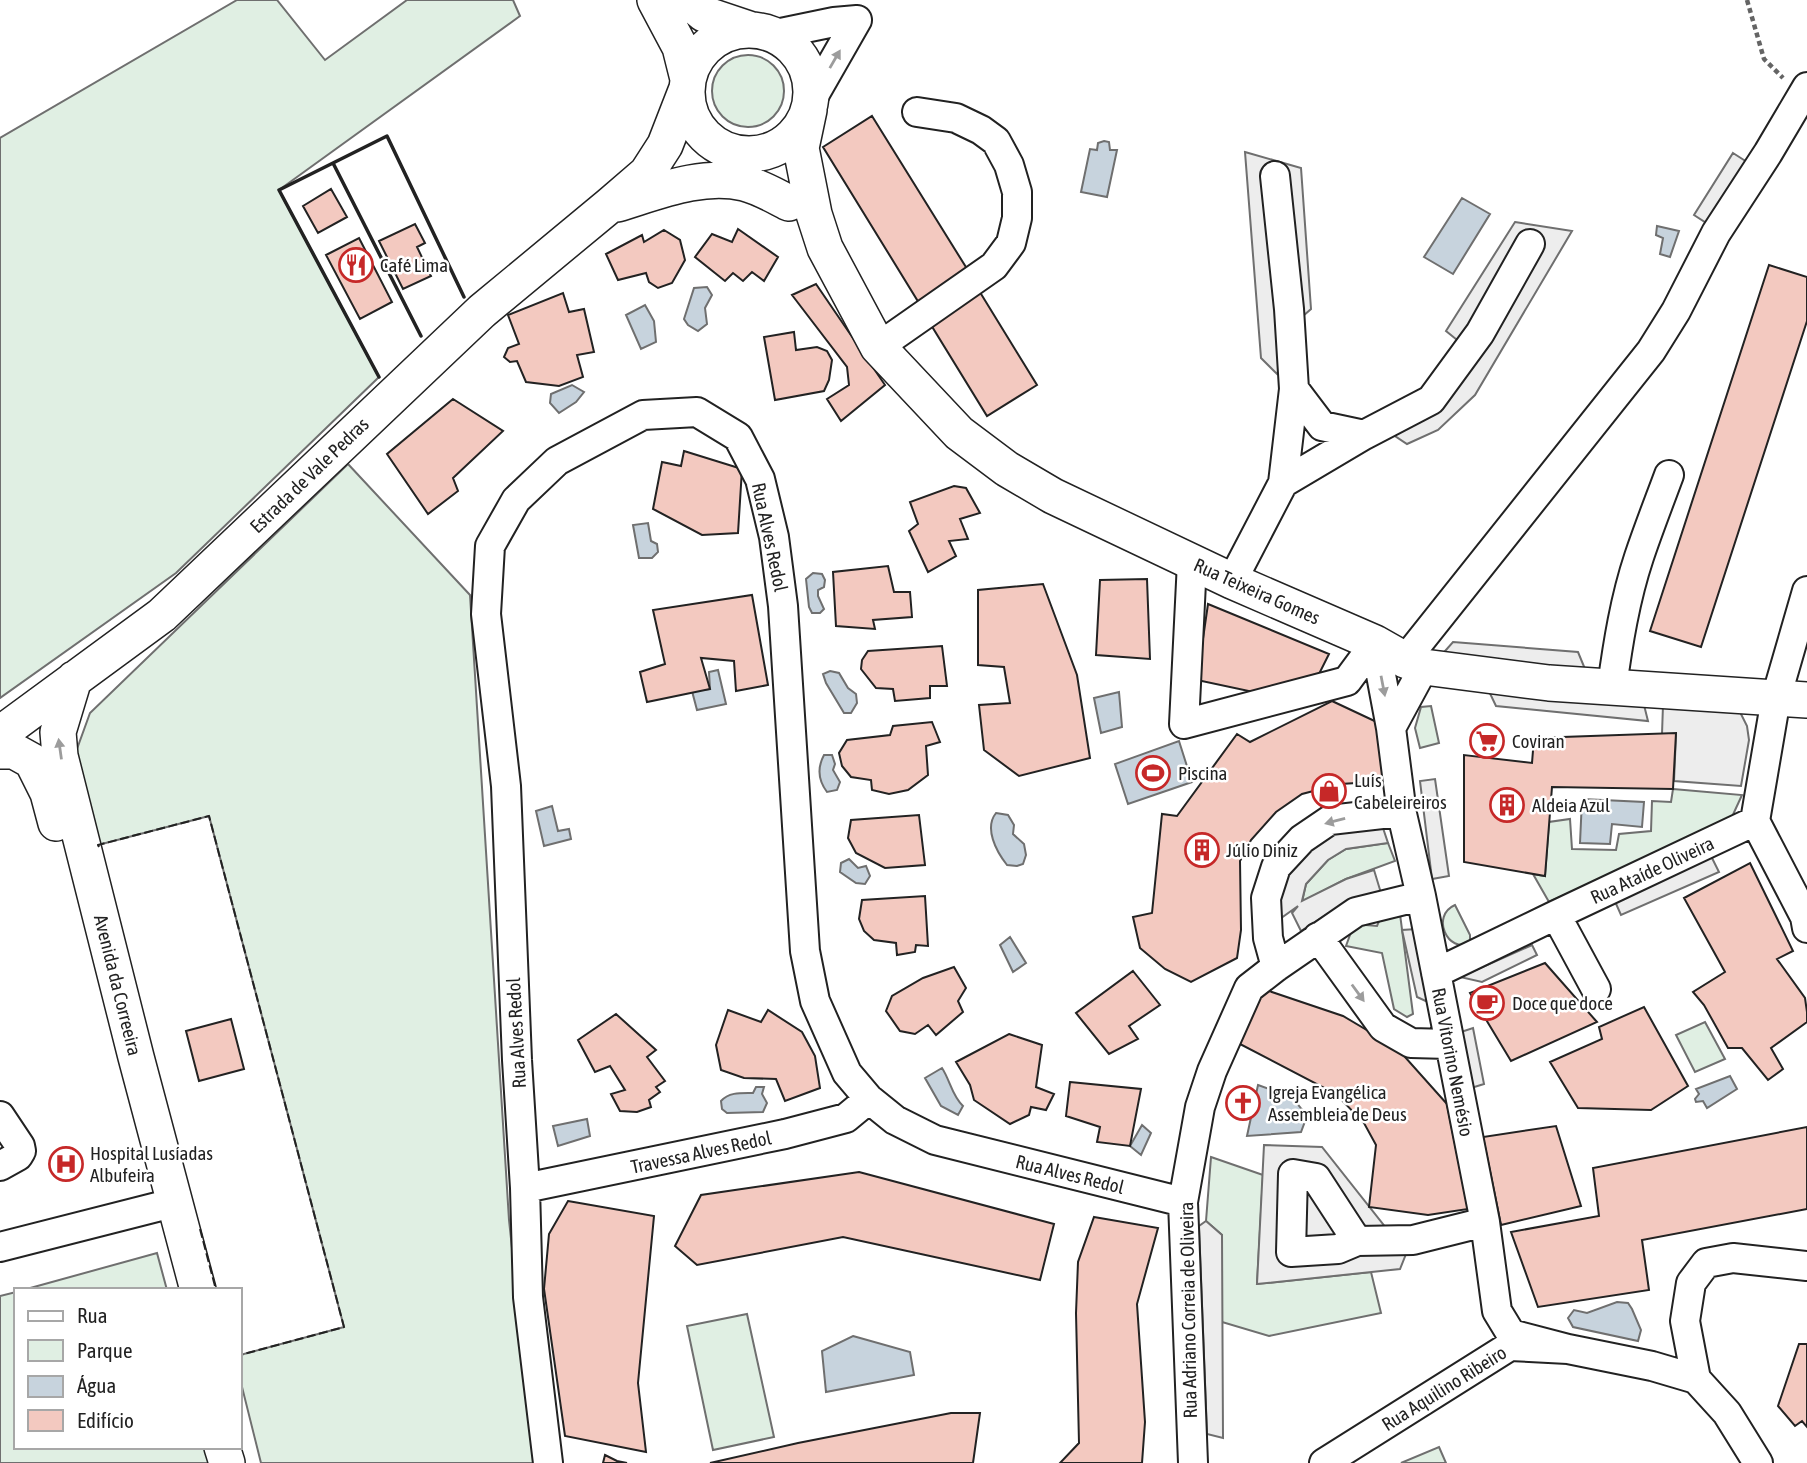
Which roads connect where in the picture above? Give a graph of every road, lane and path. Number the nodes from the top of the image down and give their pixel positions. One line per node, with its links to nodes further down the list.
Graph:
1 (655, 0): 5 (main road)
2 (687, 0): 4 (main road)
3 (1747, 0): 6 (path)
4 (764, 32): 5 (main road); 7 (main road); 7 (street, one-way to 4)
5 (687, 85): 9 (main road); 12 (main road, Estrada de Vale Pedras)
6 (1805, 91): 24 (street)
7 (811, 104): 9 (main road); 14 (main road, Rua Teixeira Gomes)
8 (917, 112): 15 (street)
9 (740, 153): 11 (main road, Rua Teixeira Gomes); 12 (main road, Estrada de Vale Pedras)
10 (1275, 176): 16 (street)
11 (789, 203): 12 (main road); 14 (main road, Rua Teixeira Gomes)
12 (610, 205): 25 (main road, Estrada de Vale Pedras)
13 (1530, 244): 17 (street)
14 (825, 248): 15 (main road, Rua Teixeira Gomes)
15 (878, 347): 20 (main road, Rua Teixeira Gomes)
16 (1294, 389): 17 (street); 19 (street)
17 (1364, 435): 19 (street)
18 (1669, 475): 26 (street)
19 (1283, 483): 21 (street)
20 (1192, 562): 21 (main road, Rua Teixeira Gomes); 23 (street)
21 (1232, 581): 23 (main road, Rua Teixeira Gomes)
22 (1807, 591): 27 (street)
23 (1375, 643): 24 (main road, Rua Teixeira Gomes); 28 (street, Rua Vitorino Nemésio, one-way to 28)
24 (1415, 664): 26 (main road, Rua Teixeira Gomes); 28 (street)
25 (75, 679): 29 (main road, Estrada de Vale Pedras); 52 (main road, Avenida da Correeira, one-way to 25)
26 (1612, 687): 27 (main road, Rua Teixeira Gomes)
27 (1792, 699): 32 (street)
28 (1391, 728): 31 (street, Rua Vitorino Nemésio)
29 (0, 734)
30 (0, 751): 46 (main road, Avenida da Correeira)
31 (1402, 814): 33 (street, Rua Vitorino Nemésio); 37 (street, one-way to 37)
32 (1755, 821): 34 (street, Rua Ataíde Oliveira); 35 (street)
33 (1421, 896): 36 (street, Rua Adriano Correia de Oliveira); 38 (street, Rua Vitorino Nemésio)
34 (1556, 915): 38 (street, Rua Ataíde Oliveira); 39 (street)
35 (1807, 928)
36 (1318, 937): 37 (street, Rua Adriano Correia de Oliveira); 40 (street, one-way to 40)
37 (1276, 967): 45 (street, Rua Adriano Correia de Oliveira)
38 (1436, 973): 40 (street, Rua Vitorino Nemésio)
39 (1596, 989)
40 (1449, 1044): 47 (street, Rua Vitorino Nemésio)
41 (869, 1099): 44 (street, Travessa Alves Redol); 44 (street, Rua Alves Redol); 45 (street, Rua Alves Redol)
42 (0, 1116): 43 (street)
43 (0, 1166)
44 (525, 1188): 57 (street, Rua Alves Redol)
45 (1183, 1202): 58 (street, Rua Adriano Correia de Oliveira)
46 (157, 1206): 49 (street); 51 (main road, Avenida da Correeira)
47 (1485, 1222): 48 (street); 53 (street, Rua Vitorino Nemésio)
48 (1357, 1241)
49 (0, 1247)
50 (1807, 1266): 55 (street)
51 (179, 1288)
52 (197, 1288)
53 (1497, 1311): 54 (street); 56 (street)
54 (1568, 1349): 55 (street, Rua Aquilino Ribeiro); 56 (street, Rua Aquilino Ribeiro)
55 (1696, 1379): 60 (street)
56 (1458, 1380): 59 (street, Rua Aquilino Ribeiro)
57 (548, 1463)
58 (1193, 1463)
59 (1324, 1463)
60 (1758, 1463)

